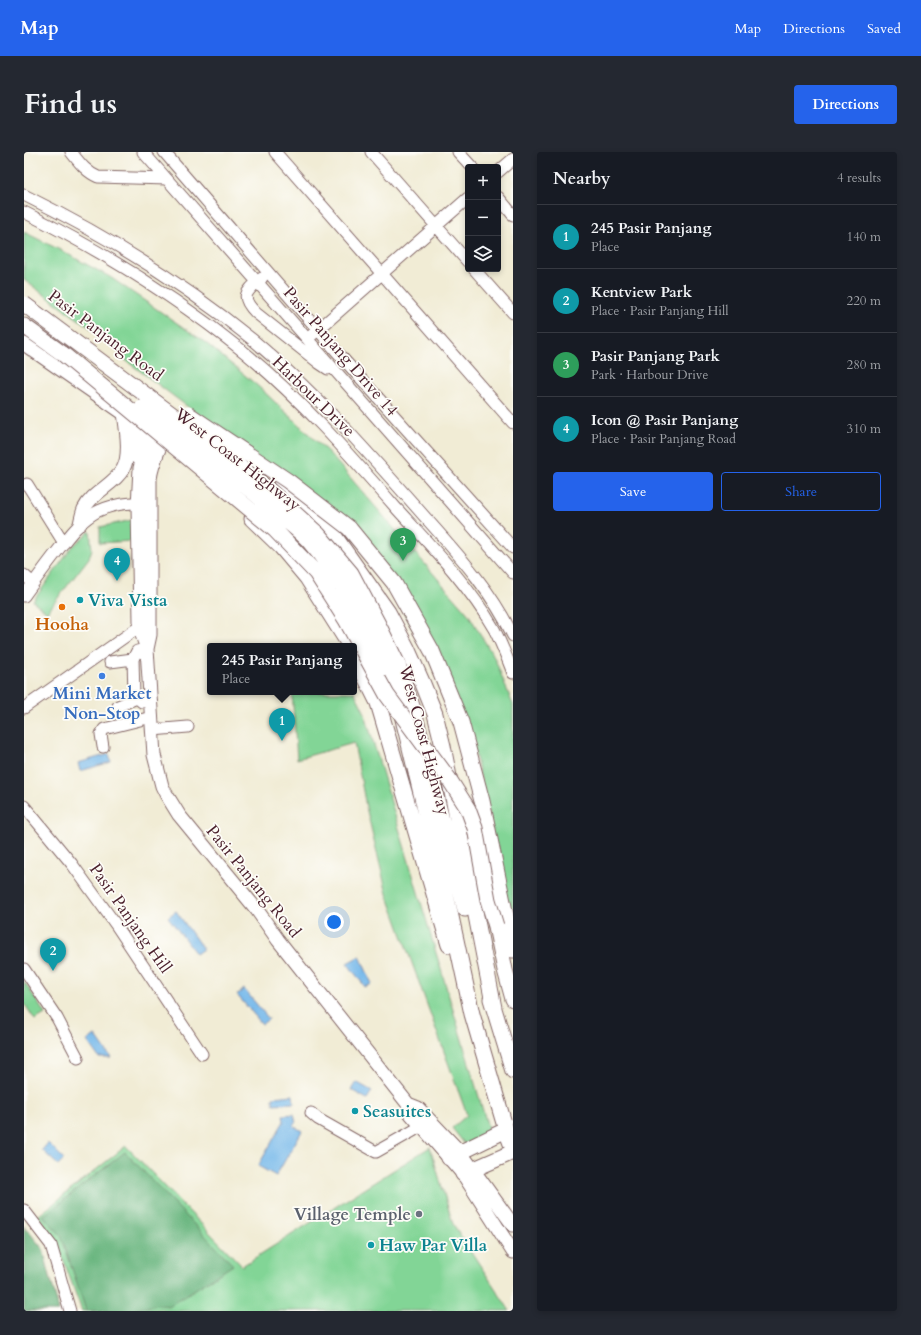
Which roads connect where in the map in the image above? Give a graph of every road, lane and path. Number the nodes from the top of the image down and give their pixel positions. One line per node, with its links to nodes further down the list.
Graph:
1 (70, 152): 10 (street)
2 (143, 152): 10 (street, Pasir Panjang Drive 14)
3 (164, 152): 19 (street, Pasir Panjang Drive 14)
4 (275, 152): 20 (street)
5 (370, 152): 16 (street)
6 (458, 152): 8 (street)
7 (513, 158): 9 (street)
8 (469, 164)
9 (501, 169)
10 (167, 179): 21 (street, Pasir Panjang Drive 14)
11 (24, 195): 51 (street, Harbour Drive)
12 (466, 200): 16 (street)
13 (500, 200): 15 (street)
14 (24, 212): 57 (street, Harbour Drive)
15 (513, 215)
16 (436, 226): 17 (street); 20 (street)
17 (465, 259)
18 (477, 272): 24 (street)
19 (268, 273): 21 (street); 26 (street, Pasir Panjang Drive 14)
20 (382, 274): 26 (street); 35 (street)
21 (257, 282): 28 (street, Pasir Panjang Drive 14); 32 (street)
22 (24, 297): 27 (main road, Pasir Panjang Road)
23 (24, 304): 27 (highway, West Coast Highway, bridge)
24 (513, 313)
25 (24, 326): 30 (highway, West Coast Highway)
26 (318, 330): 28 (street); 45 (street, Pasir Panjang Drive 14)
27 (74, 338): 31 (main road); 34 (main road, Pasir Panjang Road); 65 (highway, West Coast Highway, bridge); 67 (highway, bridge)
28 (307, 339): 32 (street, Pasir Panjang Drive 14)
29 (24, 344): 31 (main road)
30 (62, 354): 65 (highway, West Coast Highway, bridge); 67 (highway, bridge)
31 (49, 362): 33 (main road)
32 (339, 375): 46 (street, Pasir Panjang Drive 14)
33 (124, 413): 36 (main road); 40 (main road)
34 (179, 417): 37 (main road, Pasir Panjang Road); 71 (highway)
35 (513, 423)
36 (138, 424): 37 (main road); 38 (main road)
37 (156, 438): 38 (main road, Pasir Panjang Road); 41 (main road, Pasir Panjang Road); 52 (highway)
38 (140, 468): 41 (main road, Pasir Panjang Road)
39 (27, 484): 44 (street)
40 (103, 490): 42 (street); 43 (main road)
41 (144, 502): 42 (street); 50 (main road, Pasir Panjang Road)
42 (116, 506): 43 (street)
43 (80, 524): 44 (street)
44 (64, 543): 48 (street)
45 (513, 548)
46 (513, 573)
47 (24, 575): 48 (street)
48 (33, 583): 49 (street)
49 (24, 596)
50 (145, 622): 53 (main road, Pasir Panjang Road); 61 (street)
51 (513, 636)
52 (348, 643)
53 (147, 649): 54 (street); 59 (main road, Pasir Panjang Road)
54 (133, 659): 56 (street); 58 (street)
55 (357, 661): 72 (highway)
56 (110, 662)
57 (513, 673)
58 (137, 698): 59 (street); 60 (street)
59 (151, 701): 62 (main road, Pasir Panjang Road)
60 (118, 706)
61 (24, 708)
62 (152, 723): 63 (street); 64 (street); 77 (main road, Pasir Panjang Road)
63 (188, 727)
64 (103, 747)
65 (420, 761): 71 (highway, West Coast Highway); 72 (highway, West Coast Highway)
66 (24, 806): 73 (street, Pasir Panjang Hill)
67 (502, 925): 68 (highway); 70 (highway)
68 (513, 950)
69 (24, 969): 74 (street)
70 (513, 999)
71 (494, 1008): 75 (highway, West Coast Highway)
72 (472, 1014): 78 (highway, West Coast Highway)
73 (202, 1054)
74 (78, 1058)
75 (513, 1071)
76 (311, 1113): 77 (street)
77 (425, 1122): 80 (main road, Pasir Panjang Road)
78 (506, 1130): 79 (highway, West Coast Highway); 80 (highway)
79 (513, 1151): 81 (highway)
80 (455, 1156): 81 (main road, Pasir Panjang Road)
81 (468, 1172): 83 (main road, Pasir Panjang Road); 84 (main road, Pasir Panjang Road)
82 (24, 1210): 85 (street)
83 (513, 1225)
84 (513, 1252)
85 (70, 1311)

